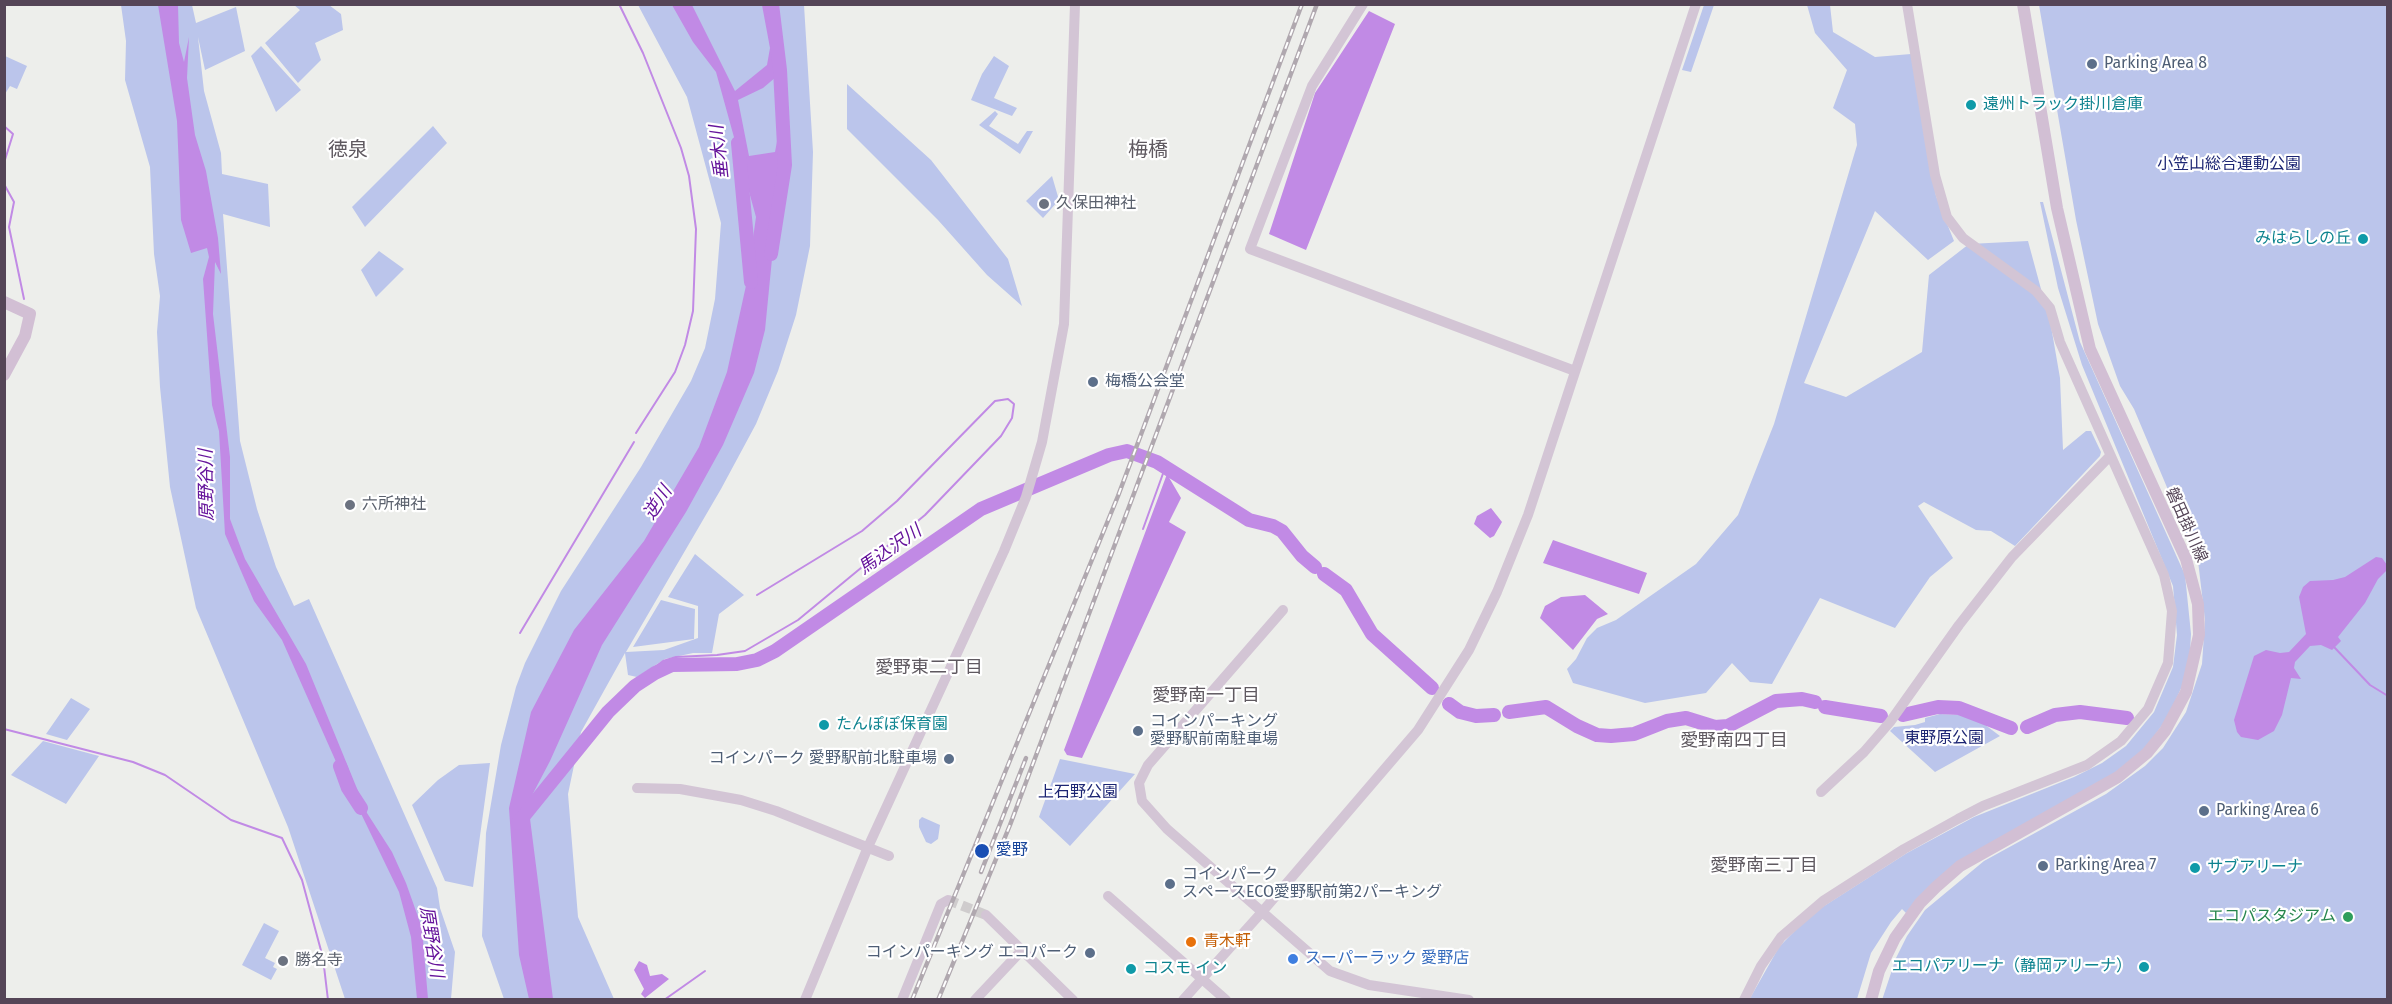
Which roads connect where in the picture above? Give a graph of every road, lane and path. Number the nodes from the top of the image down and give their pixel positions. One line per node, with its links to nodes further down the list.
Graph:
1 (1076, 4): 13 (street)
2 (1362, 4): 7 (street)
3 (1696, 4): 7 (street)
4 (1908, 4): 9 (street)
5 (2023, 4): 29 (main road, 磐田掛川線)
6 (4, 302): 8 (main road)
7 (1575, 371): 17 (street)
8 (4, 375)
9 (2110, 456): 12 (street); 28 (street)
10 (1283, 610): 17 (street)
11 (637, 788): 13 (street)
12 (1821, 792)
13 (868, 848): 14 (street); 21 (street)
14 (889, 856)
15 (1108, 896): 20 (street)
16 (948, 900): 22 (street)
17 (1262, 912): 20 (street); 27 (street)
18 (986, 915): 19 (street)
19 (1022, 950): 23 (street); 24 (street)
20 (1203, 978): 25 (street); 26 (street)
21 (805, 999)
22 (902, 999)
23 (975, 999)
24 (1073, 999)
25 (1182, 999)
26 (1226, 999)
27 (1469, 999)
28 (1744, 999)
29 (1871, 999)

